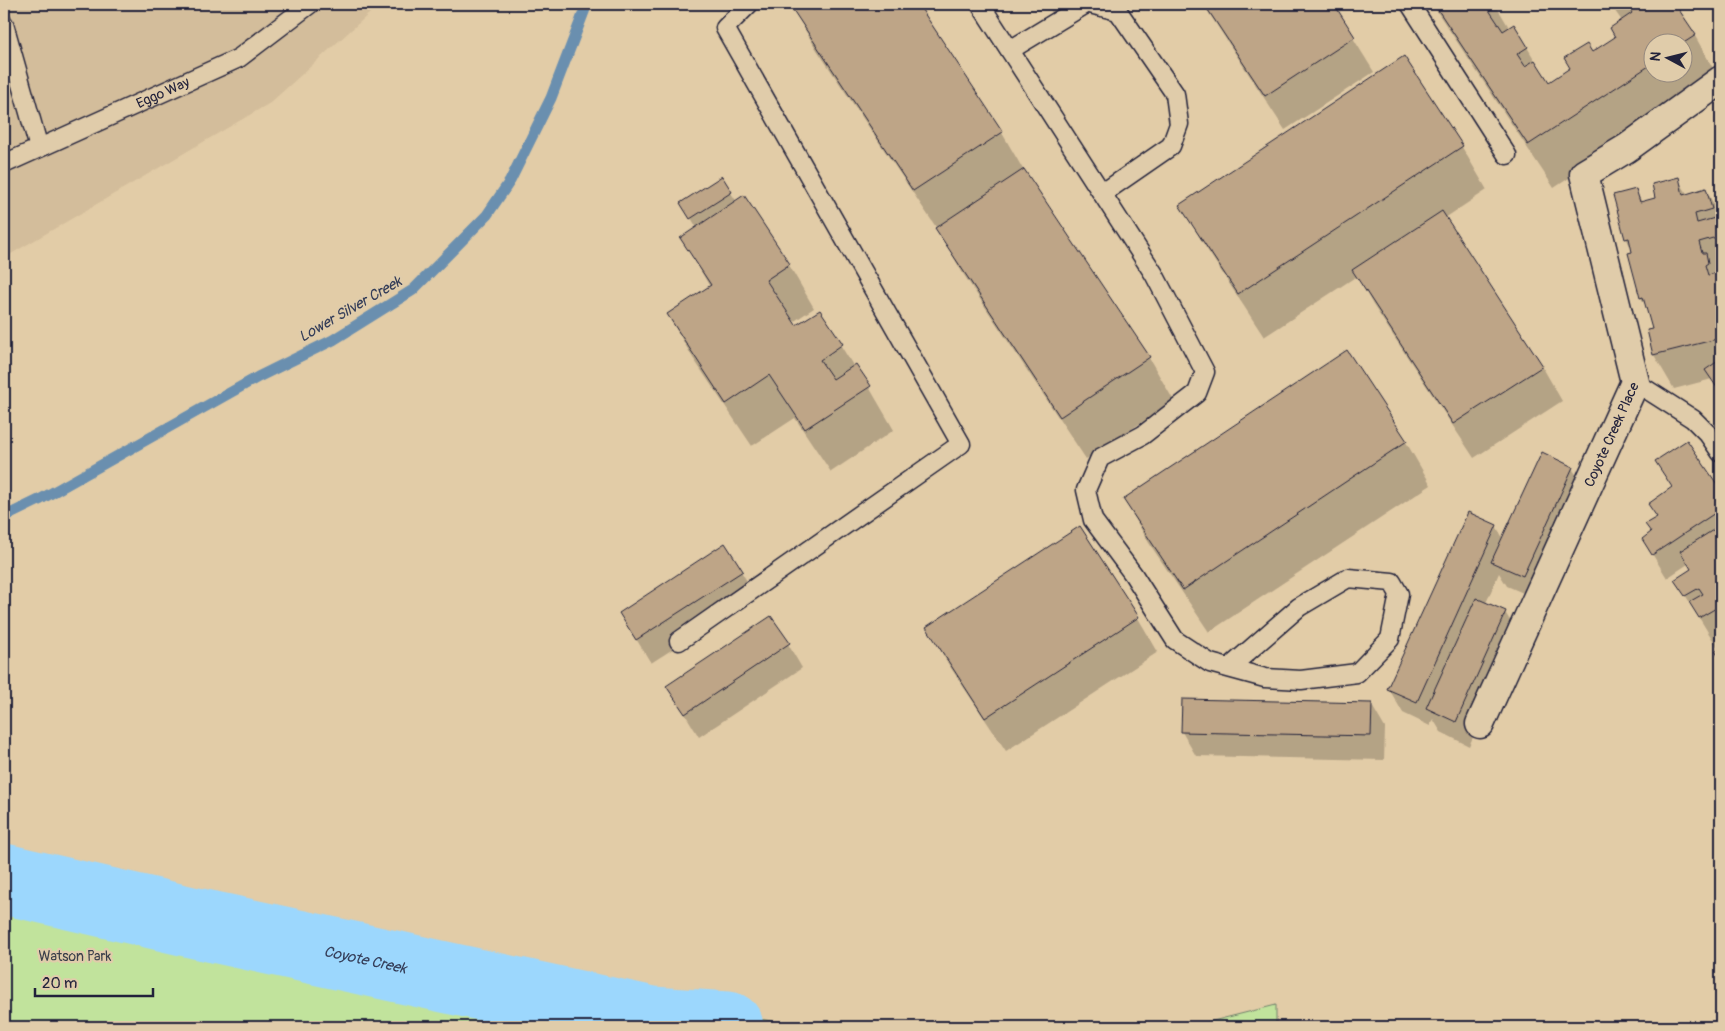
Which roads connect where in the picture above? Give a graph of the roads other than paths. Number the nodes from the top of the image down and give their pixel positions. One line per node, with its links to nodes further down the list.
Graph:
1 (310, 4): 10 (lane, Eggo Way)
2 (749, 4): 16 (lane)
3 (980, 4): 8 (lane)
4 (1086, 4): 8 (lane)
5 (1090, 4): 13 (lane)
6 (1410, 4): 11 (lane)
7 (4, 24): 10 (lane)
8 (1010, 50): 13 (lane)
9 (1721, 80): 14 (street, Coyote Creek Place)
10 (39, 148): 12 (lane, Eggo Way)
11 (1507, 155)
12 (4, 164)
13 (1103, 193): 17 (lane)
14 (1635, 382): 15 (lane); 18 (street, Coyote Creek Place)
15 (1721, 453)
16 (679, 641)
17 (1229, 668): 17 (lane)
18 (1480, 724)

